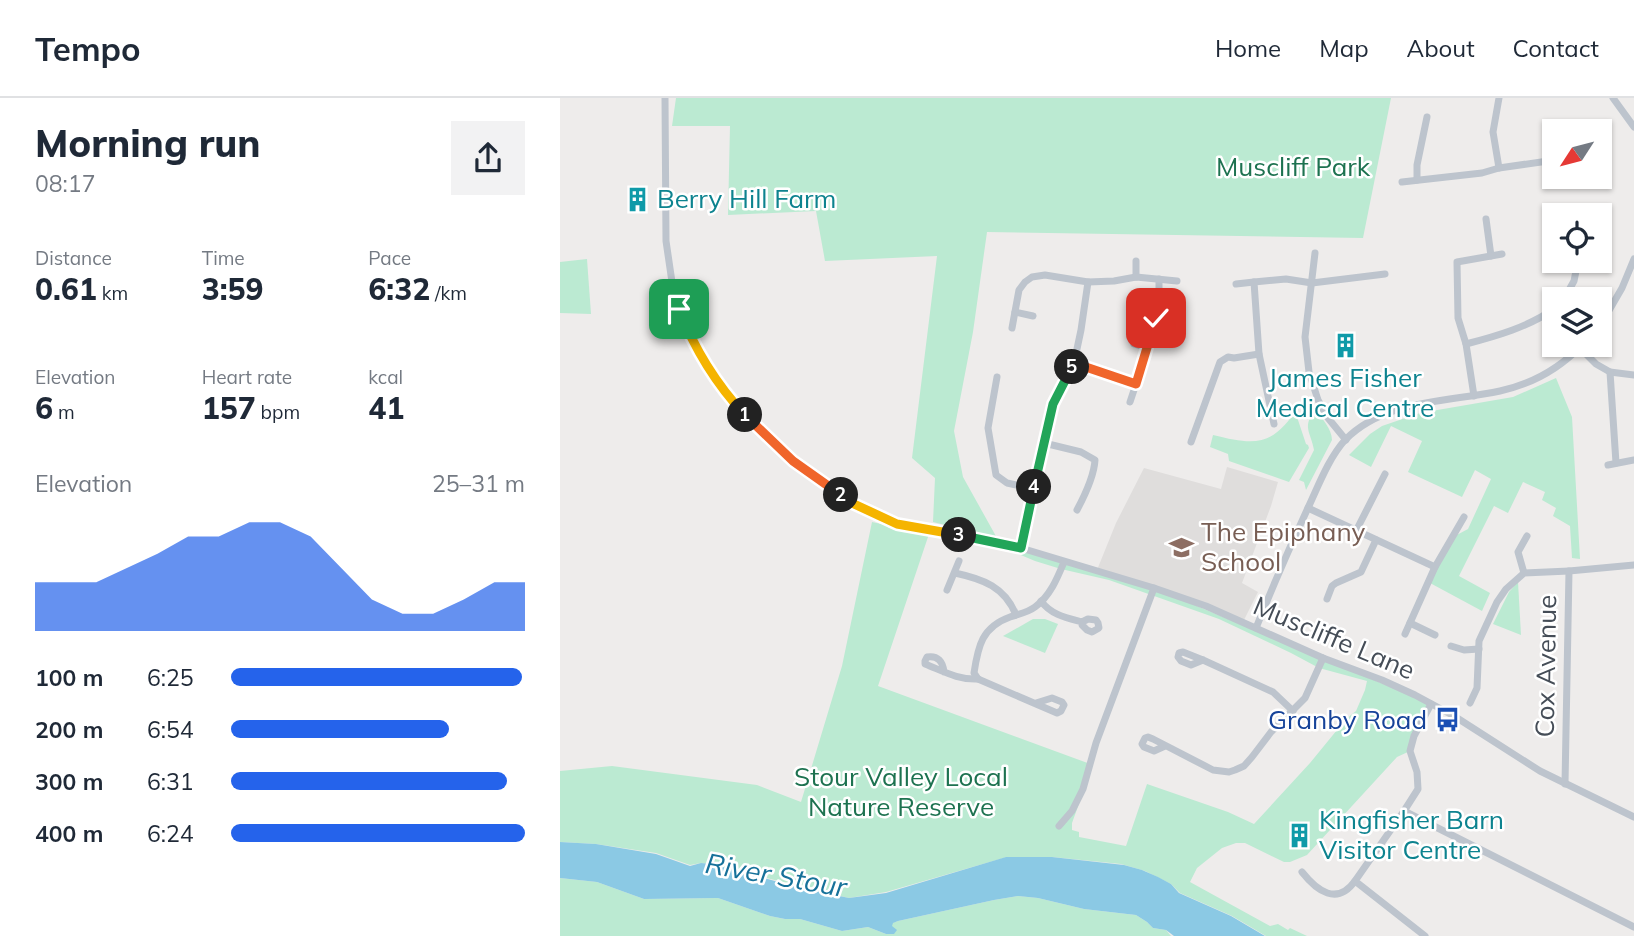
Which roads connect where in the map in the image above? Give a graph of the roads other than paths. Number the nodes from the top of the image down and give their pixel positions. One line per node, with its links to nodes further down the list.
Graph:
1 (665, 98): 59 (street, Muscliffe Lane)
2 (1499, 98): 7 (street)
3 (1613, 98): 5 (street)
4 (1427, 117): 8 (street)
5 (1634, 127)
6 (1542, 162): 7 (street)
7 (1499, 167): 8 (street)
8 (1417, 180): 9 (street)
9 (1402, 181)
10 (1486, 219): 13 (street)
11 (1315, 253): 22 (street)
12 (1502, 254): 13 (street)
13 (1491, 256): 32 (street)
14 (1634, 259): 25 (street)
15 (1136, 261): 17 (street)
16 (1385, 274): 22 (street)
17 (1136, 277): 18 (street); 20 (street)
18 (1159, 279): 19 (street); 24 (street)
19 (1177, 281)
20 (1088, 282): 26 (street); 37 (street)
21 (1254, 282): 22 (street); 23 (street); 34 (street)
22 (1312, 283): 45 (street)
23 (1236, 284)
24 (1159, 303)
25 (1612, 305)
26 (1015, 312): 27 (street); 30 (street)
27 (1033, 316)
28 (1542, 316): 32 (street)
29 (1156, 318): 33 (street)
30 (1012, 328)
31 (1134, 344): 33 (street)
32 (1466, 344): 42 (street)
33 (1148, 348): 41 (street)
34 (1259, 354): 44 (street); 46 (street)
35 (1569, 357): 42 (street)
36 (1590, 357): 38 (street)
37 (1074, 363): 41 (street); 47 (street)
38 (1610, 372): 39 (street); 50 (street)
39 (1634, 375)
40 (997, 377): 52 (street)
41 (1136, 384): 43 (street)
42 (1474, 396): 45 (street)
43 (1130, 402)
44 (1274, 424)
45 (1346, 440): 53 (street)
46 (1191, 442)
47 (1044, 443): 49 (street); 52 (street)
48 (1103, 457): 49 (street)
49 (1095, 460): 54 (street)
50 (1634, 460)
51 (1385, 474): 56 (street)
52 (1034, 489): 59 (street)
53 (1308, 508): 56 (street); 74 (street)
54 (1077, 510)
55 (1464, 517): 63 (street)
56 (1356, 531): 58 (street)
57 (1527, 536): 66 (street)
58 (1376, 540): 63 (street); 69 (street)
59 (1021, 548): 61 (street, Muscliffe Lane)
60 (960, 561): 65 (street)
61 (1064, 562): 67 (street, Muscliffe Lane); 70 (street)
62 (1634, 565): 64 (street, Cox Avenue)
63 (1435, 568): 73 (street)
64 (1569, 571): 66 (street); 88 (street, Cox Avenue)
65 (955, 573): 68 (street); 71 (street)
66 (1524, 573): 78 (street)
67 (1154, 588): 74 (street, Muscliffe Lane); 91 (street)
68 (947, 590)
69 (1328, 599)
70 (1041, 601): 71 (street); 72 (street)
71 (1016, 615): 82 (street)
72 (1082, 622)
73 (1410, 623): 75 (street); 76 (street)
74 (1256, 628): 79 (street, Muscliffe Lane)
75 (1405, 634)
76 (1435, 635)
77 (1451, 646): 78 (street)
78 (1479, 649): 83 (street)
79 (1323, 658): 85 (street, Muscliffe Lane); 86 (street)
80 (1203, 660): 86 (street)
81 (944, 672): 82 (street)
82 (978, 679): 84 (street)
83 (1470, 703)
84 (1035, 704)
85 (1431, 704): 88 (street, Muscliffe Lane); 89 (street)
86 (1293, 711): 87 (street)
87 (1165, 746)
88 (1565, 784): 90 (street, Muscliffe Lane)
89 (1405, 811): 93 (street); 94 (street)
90 (1634, 817)
91 (1059, 826)
92 (1302, 872): 93 (street)
93 (1355, 881): 95 (street)
94 (1634, 927)
95 (1425, 936)

